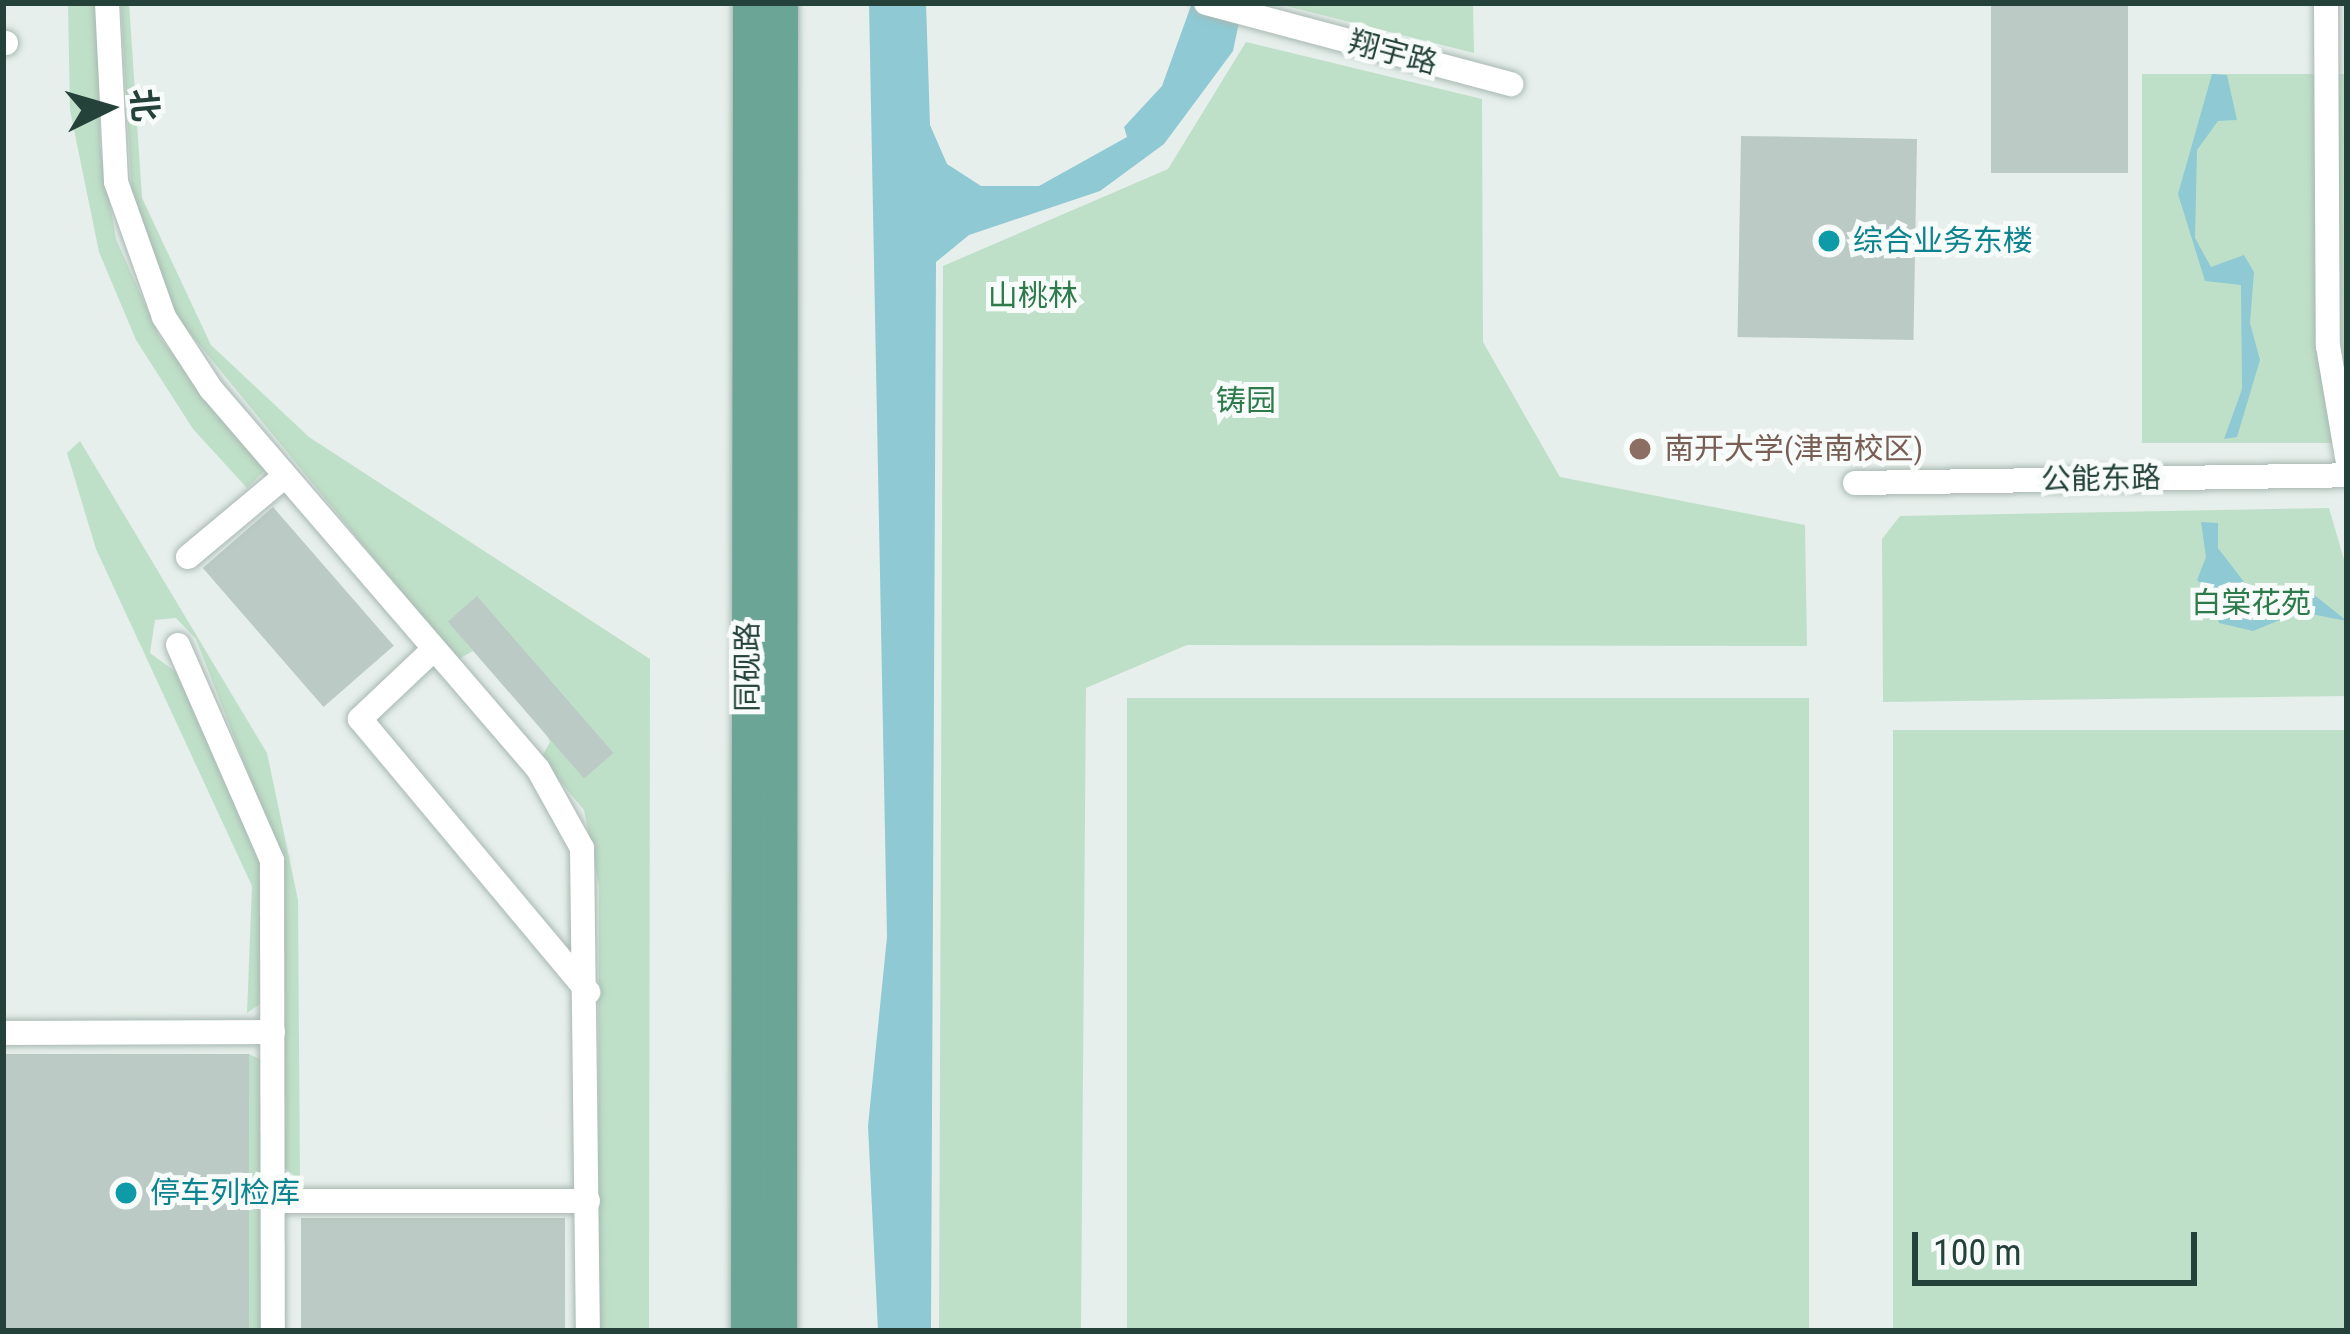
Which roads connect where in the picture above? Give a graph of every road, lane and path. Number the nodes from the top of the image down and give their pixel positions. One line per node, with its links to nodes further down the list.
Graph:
1 (107, 3): 9 (street)
2 (749, 3): 21 (main road, 同砚路)
3 (781, 3): 22 (main road, 同砚路)
4 (1206, 3): 6 (street, 翔宇路)
5 (2326, 3): 7 (street)
6 (1511, 84)
7 (2347, 458)
8 (2347, 475): 10 (street, 公能东路)
9 (285, 476): 11 (street); 13 (street)
10 (1855, 483)
11 (188, 557)
12 (178, 645): 15 (street)
13 (434, 649): 14 (street); 14 (street)
14 (588, 992): 17 (street)
15 (273, 1032): 16 (street); 18 (street)
16 (3, 1033)
17 (588, 1201): 18 (street); 20 (street)
18 (273, 1202): 19 (street)
19 (273, 1331)
20 (588, 1331)
21 (747, 1331)
22 (780, 1331)

